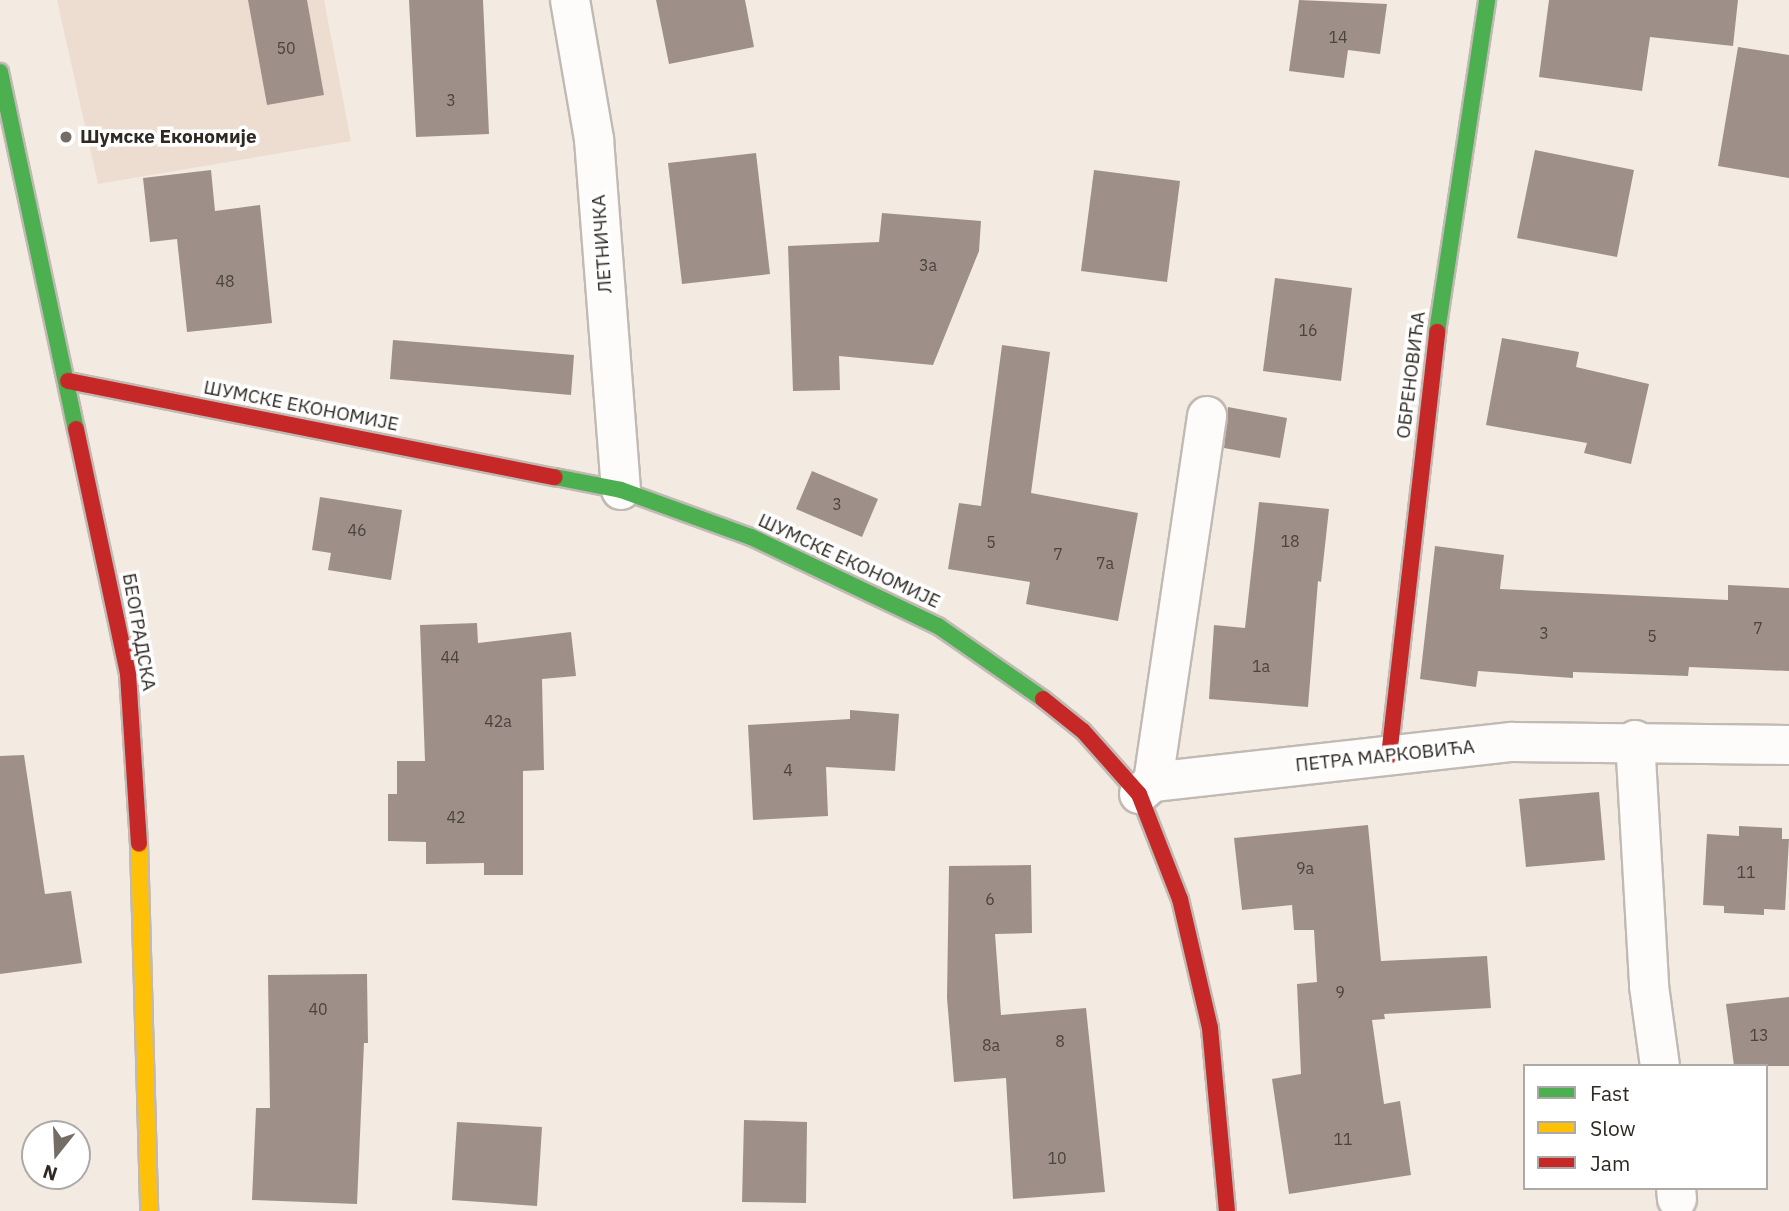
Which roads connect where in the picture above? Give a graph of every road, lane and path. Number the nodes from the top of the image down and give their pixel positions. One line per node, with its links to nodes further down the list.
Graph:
1 (570, 0): 6 (street, ЛЕТНИЧКА)
2 (1487, 0): 9 (street, ОБРЕНОВИЋА)
3 (0, 72): 4 (street, БЕОГРАДСКА)
4 (68, 381): 6 (street, ШУМСКЕ ЕКОНОМИЈЕ); 12 (street, БЕОГРАДСКА)
5 (1207, 416): 10 (street)
6 (621, 490): 10 (street, ШУМСКЕ ЕКОНОМИЈЕ)
7 (1635, 740): 8 (street, ПЕТРА МАРКОВИЋА); 9 (street, ПЕТРА МАРКОВИЋА); 11 (street)
8 (1789, 745)
9 (1389, 756): 10 (street, ПЕТРА МАРКОВИЋА)
10 (1146, 788): 13 (street, ШУМСКЕ ЕКОНОМИЈЕ)
11 (1660, 1064)
12 (149, 1211)
13 (1227, 1211)

